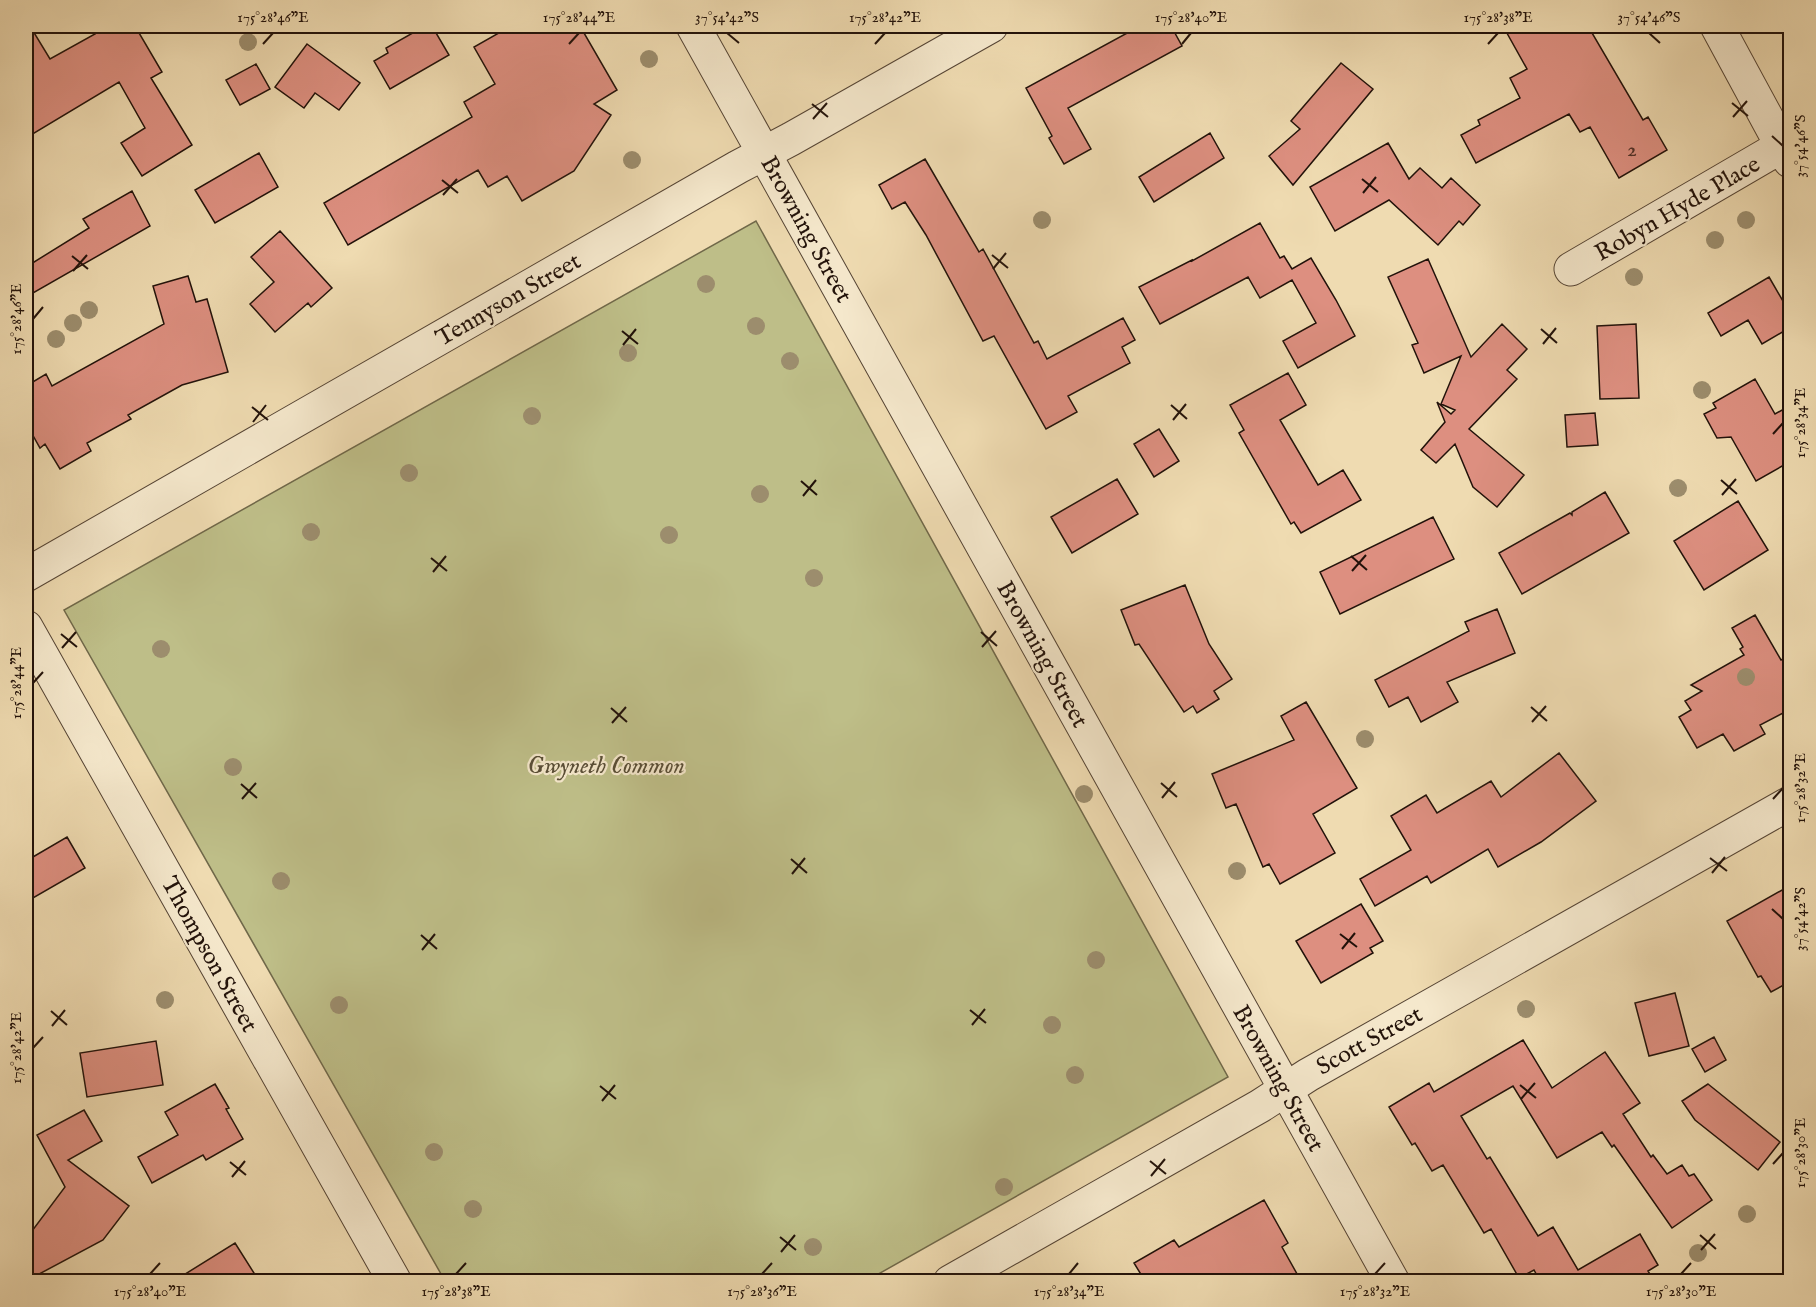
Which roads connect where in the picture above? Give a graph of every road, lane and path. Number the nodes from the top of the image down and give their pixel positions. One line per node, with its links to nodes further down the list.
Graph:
1 (693, 26): 4 (street, Browning Street)
2 (991, 26): 4 (street, Tennyson Street)
3 (1717, 26): 5 (street)
4 (765, 153): 7 (street, Tennyson Street); 10 (street, Browning Street)
5 (1786, 154): 6 (street, Robyn Hyde Place)
6 (1571, 269)
7 (26, 575)
8 (26, 627): 11 (street, Thompson Street)
9 (1791, 804): 10 (street, Scott Street)
10 (1286, 1090): 12 (street, Scott Street); 13 (street, Browning Street)
11 (395, 1281)
12 (950, 1281)
13 (1393, 1281)

